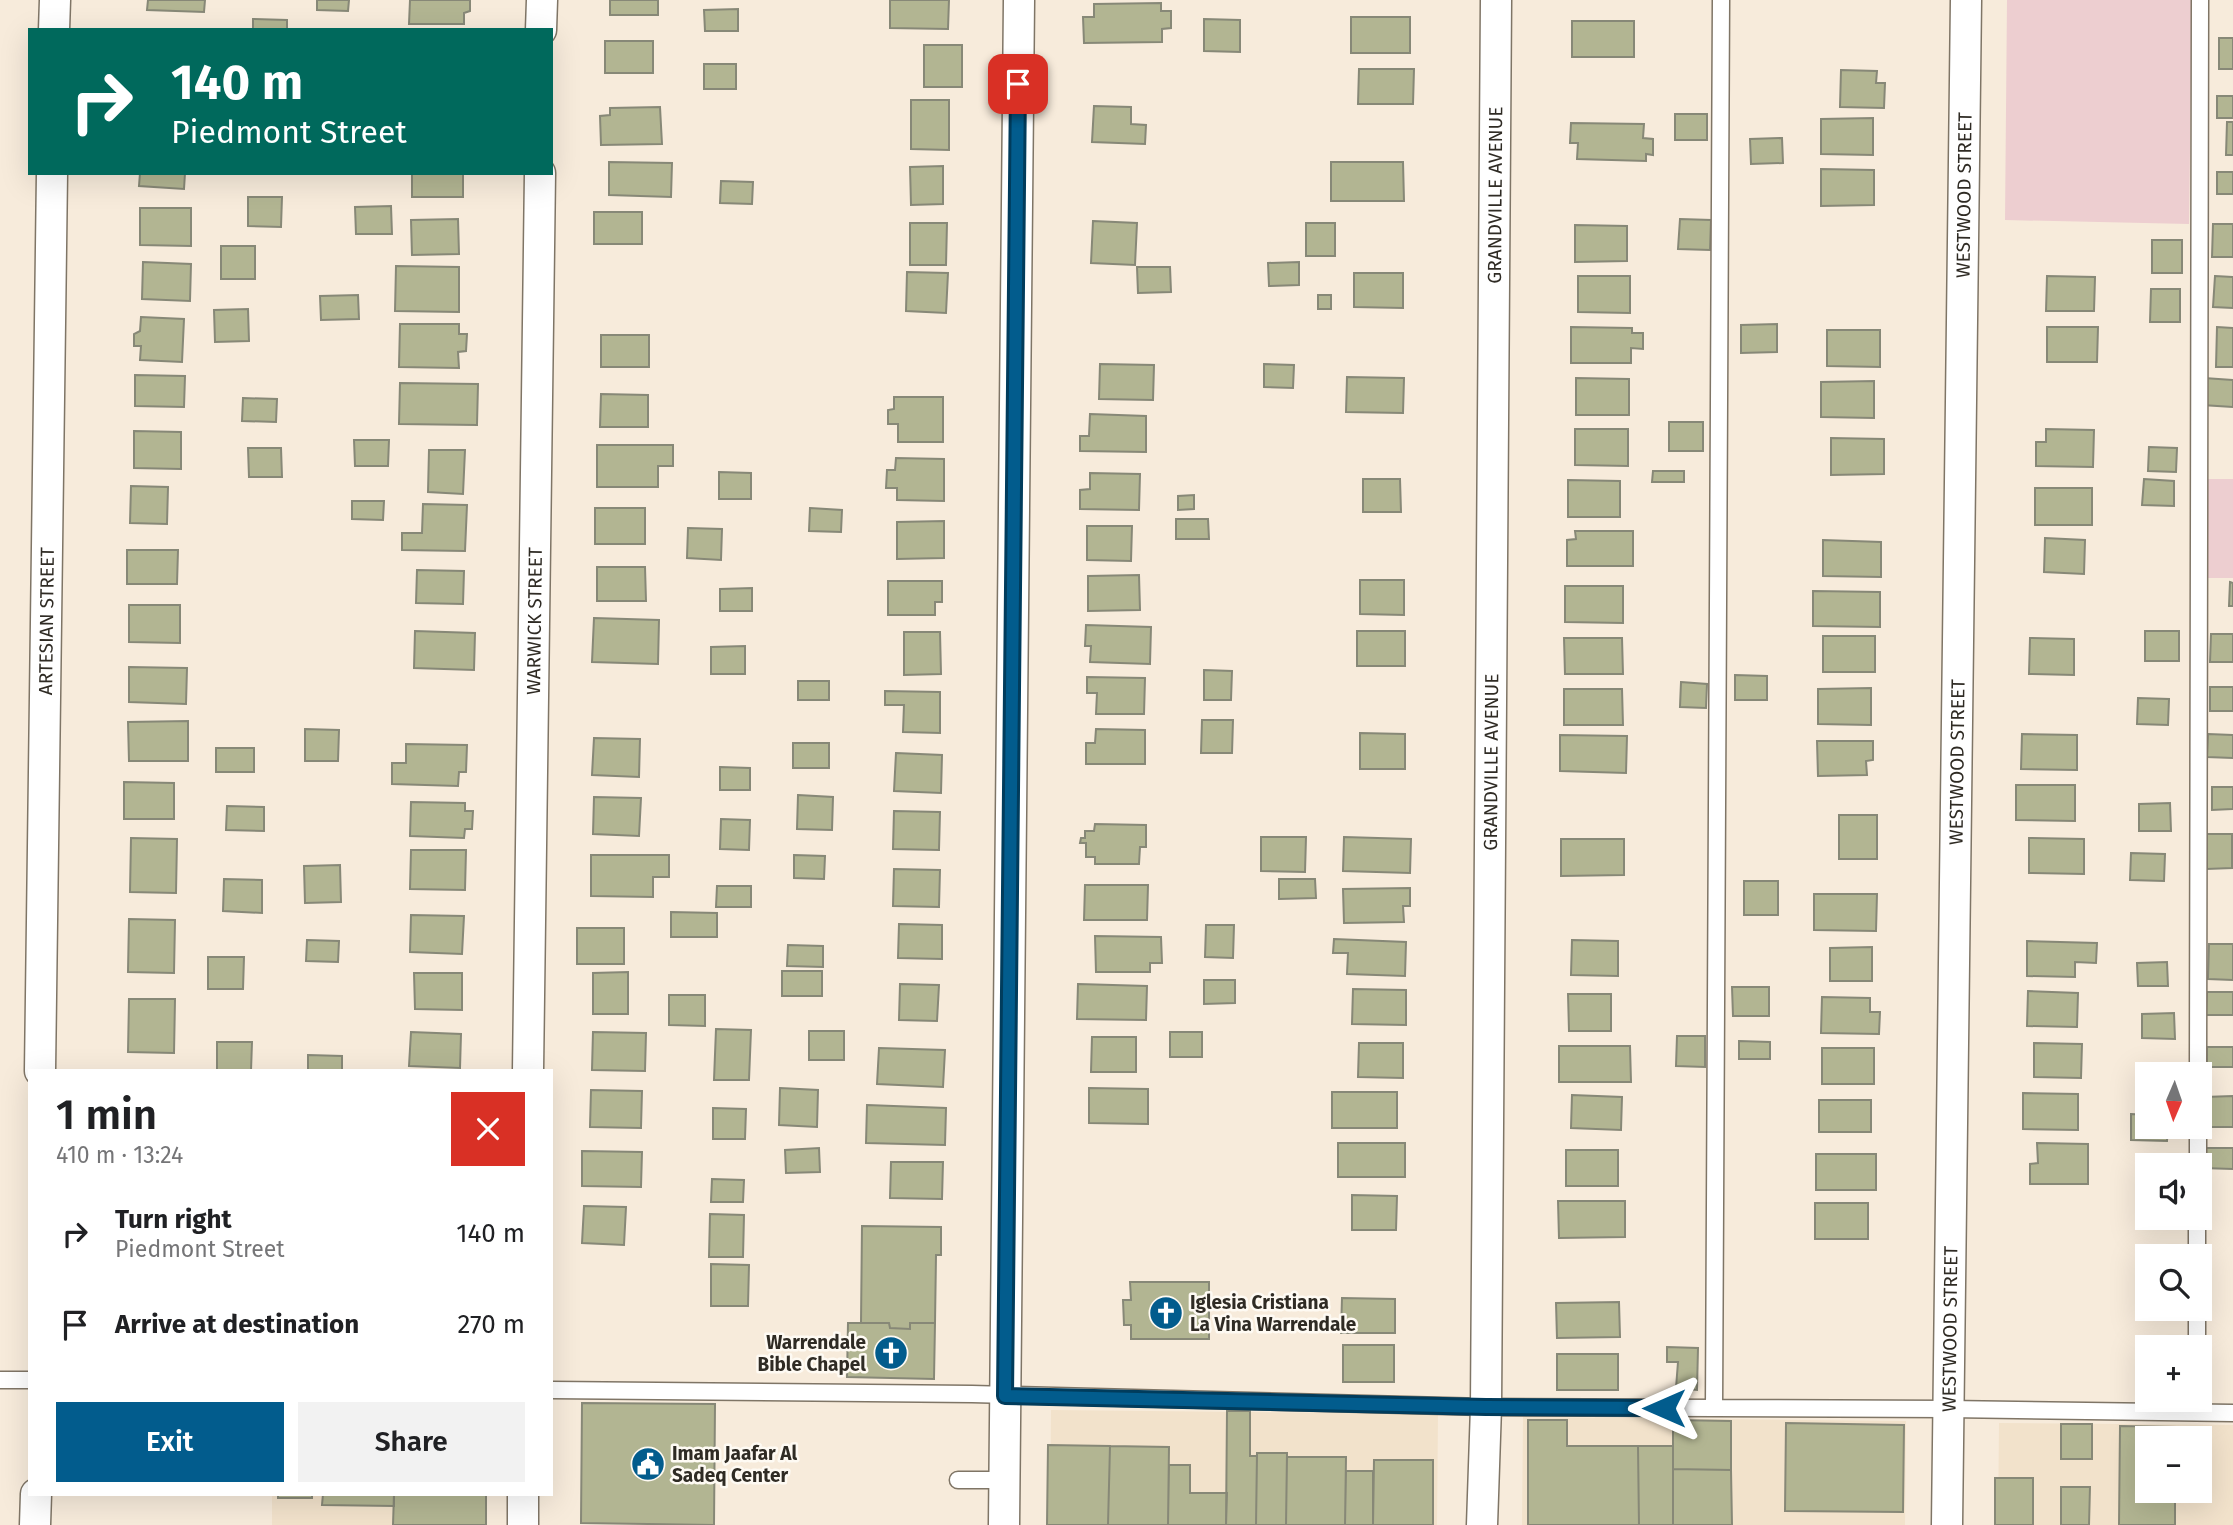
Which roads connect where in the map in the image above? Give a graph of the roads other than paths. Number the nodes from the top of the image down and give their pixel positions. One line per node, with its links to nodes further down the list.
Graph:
1 (55, 0): 8 (street)
2 (542, 0): 9 (street)
3 (1019, 0): 18 (street)
4 (1496, 0): 19 (street, GRANDVILLE AVENUE)
5 (1721, 0): 21 (lane)
6 (1966, 0): 22 (street, WESTWOOD STREET)
7 (2200, 0): 12 (lane)
8 (54, 28)
9 (541, 28)
10 (52, 175): 13 (street, ARTESIAN STREET)
11 (540, 175): 14 (street, WARWICK STREET)
12 (2198, 1062)
13 (40, 1069)
14 (528, 1069)
15 (0, 1380): 16 (lane)
16 (28, 1380)
17 (553, 1390): 18 (lane)
18 (1005, 1396): 19 (lane); 26 (street)
19 (1486, 1407): 21 (lane); 32 (street, GRANDVILLE AVENUE)
20 (2135, 1407): 22 (lane)
21 (1714, 1408): 22 (lane)
22 (1949, 1409): 33 (street, WESTWOOD STREET)
23 (2212, 1409): 24 (lane)
24 (2233, 1413)
25 (958, 1480): 26 (lane)
26 (1004, 1480): 31 (street)
27 (36, 1496): 29 (street)
28 (523, 1496): 30 (street)
29 (35, 1525)
30 (523, 1525)
31 (1004, 1525)
32 (1482, 1525)
33 (1947, 1525)

